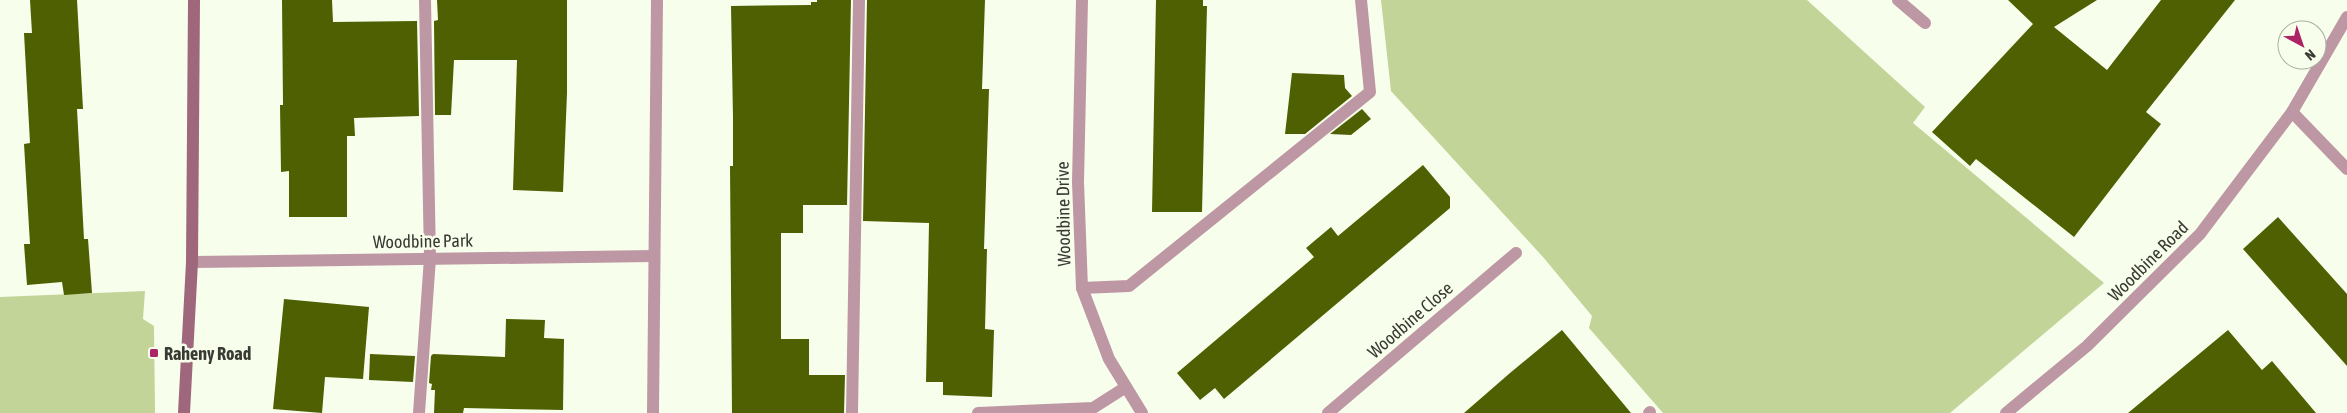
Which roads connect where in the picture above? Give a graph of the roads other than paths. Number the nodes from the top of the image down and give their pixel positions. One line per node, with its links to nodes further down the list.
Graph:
1 (194, 0): 15 (main road)
2 (425, 0): 14 (street)
3 (657, 0): 13 (street)
4 (859, 0): 21 (street)
5 (1082, 0): 16 (street, Woodbine Drive)
6 (1361, 0): 16 (street)
7 (1898, 0): 9 (street)
8 (2347, 17): 10 (street, Woodbine Road)
9 (1925, 23)
10 (2292, 112): 11 (street); 25 (street, Woodbine Road)
11 (2347, 169)
12 (1516, 253): 24 (street, Woodbine Close)
13 (654, 256): 14 (street, Woodbine Park); 20 (street)
14 (430, 258): 15 (street, Woodbine Park); 19 (street)
15 (192, 262): 18 (main road)
16 (1082, 288): 17 (street, Woodbine Drive)
17 (1126, 387): 22 (street); 23 (street, Woodbine Drive)
18 (184, 413)
19 (419, 413)
20 (654, 413)
21 (852, 413)
22 (978, 413)
23 (1142, 413)
24 (1328, 413)
25 (2006, 413)

